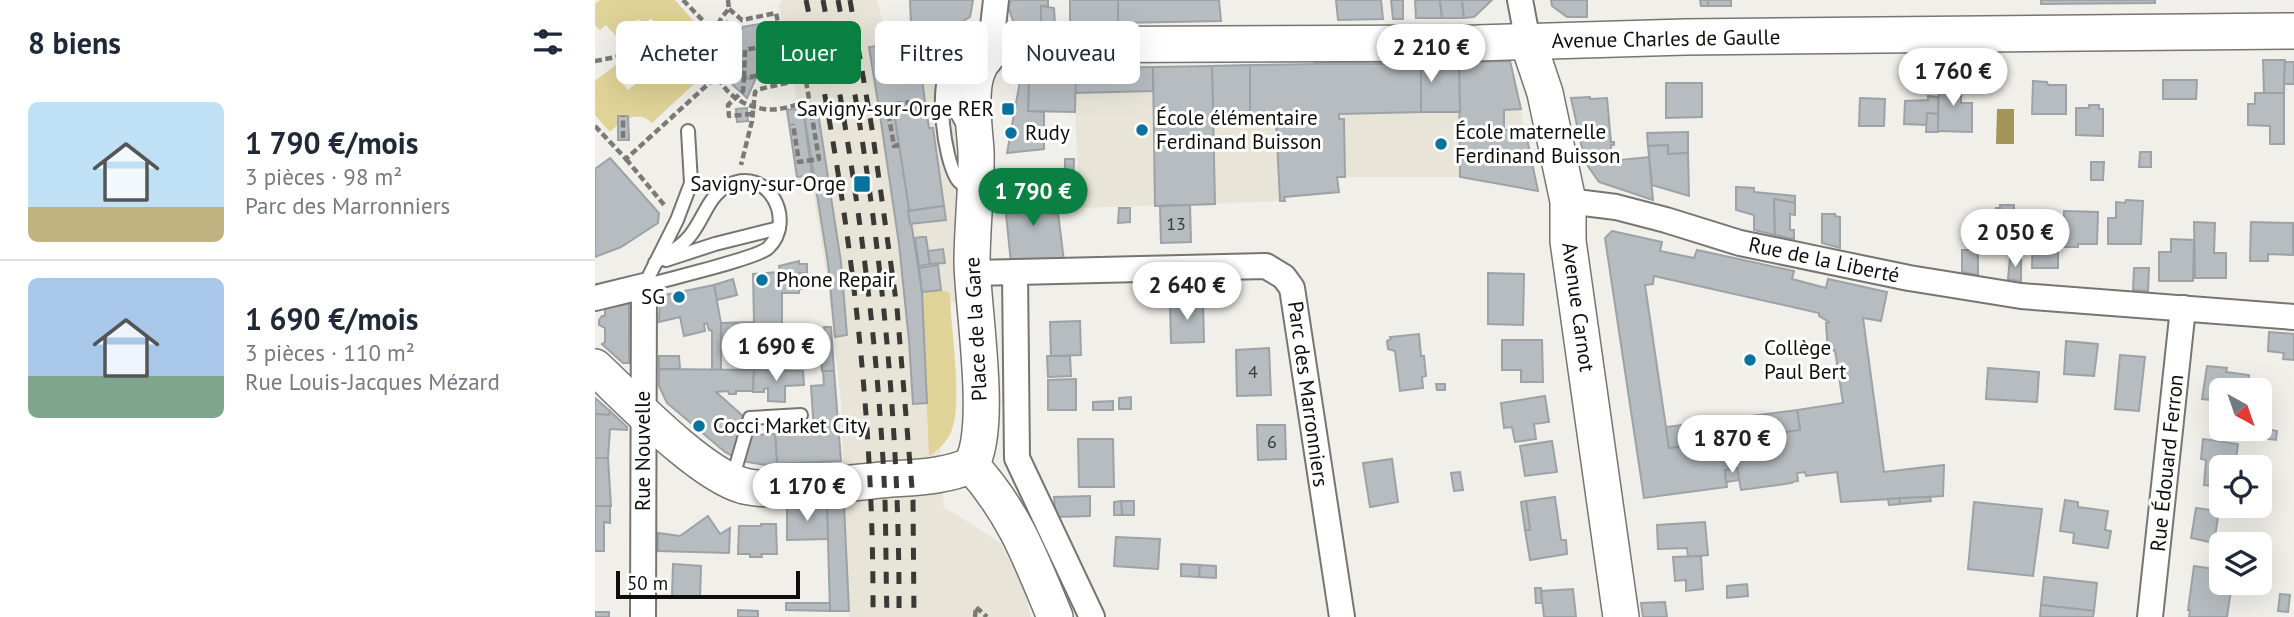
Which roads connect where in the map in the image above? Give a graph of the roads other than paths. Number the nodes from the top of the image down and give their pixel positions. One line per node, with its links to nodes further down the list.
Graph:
1 (996, 0): 5 (street)
2 (1520, 0): 4 (street, Avenue Carnot)
3 (2294, 30): 4 (street, Avenue Charles de Gaulle)
4 (1528, 42): 5 (street, Avenue Charles de Gaulle); 8 (street, Avenue Carnot)
5 (996, 61): 7 (street, Place de la Gare); 7 (lane)
6 (688, 131): 12 (lane)
7 (974, 192): 11 (street, Place de la Gare)
8 (1568, 201): 14 (street, Rue de la Liberté); 25 (street, Avenue Carnot)
9 (779, 228): 12 (lane); 12 (lane); 12 (lane)
10 (1015, 272): 11 (street, Parc des Marronniers); 23 (street); 24 (street, Parc des Marronniers)
11 (972, 273): 19 (street, Place de la Gare)
12 (650, 275): 13 (street); 17 (street, Rue Nouvelle)
13 (595, 298)
14 (2183, 308): 15 (street, Rue de la Liberté); 26 (street, Rue Édouard Ferron)
15 (2294, 317)
16 (595, 368): 17 (street)
17 (643, 411): 20 (street); 21 (street, Rue Nouvelle)
18 (800, 415): 20 (lane)
19 (971, 465): 20 (street); 22 (street)
20 (732, 480)
21 (643, 617)
22 (1055, 617)
23 (1092, 617)
24 (1342, 617)
25 (1621, 617)
26 (2150, 617)

